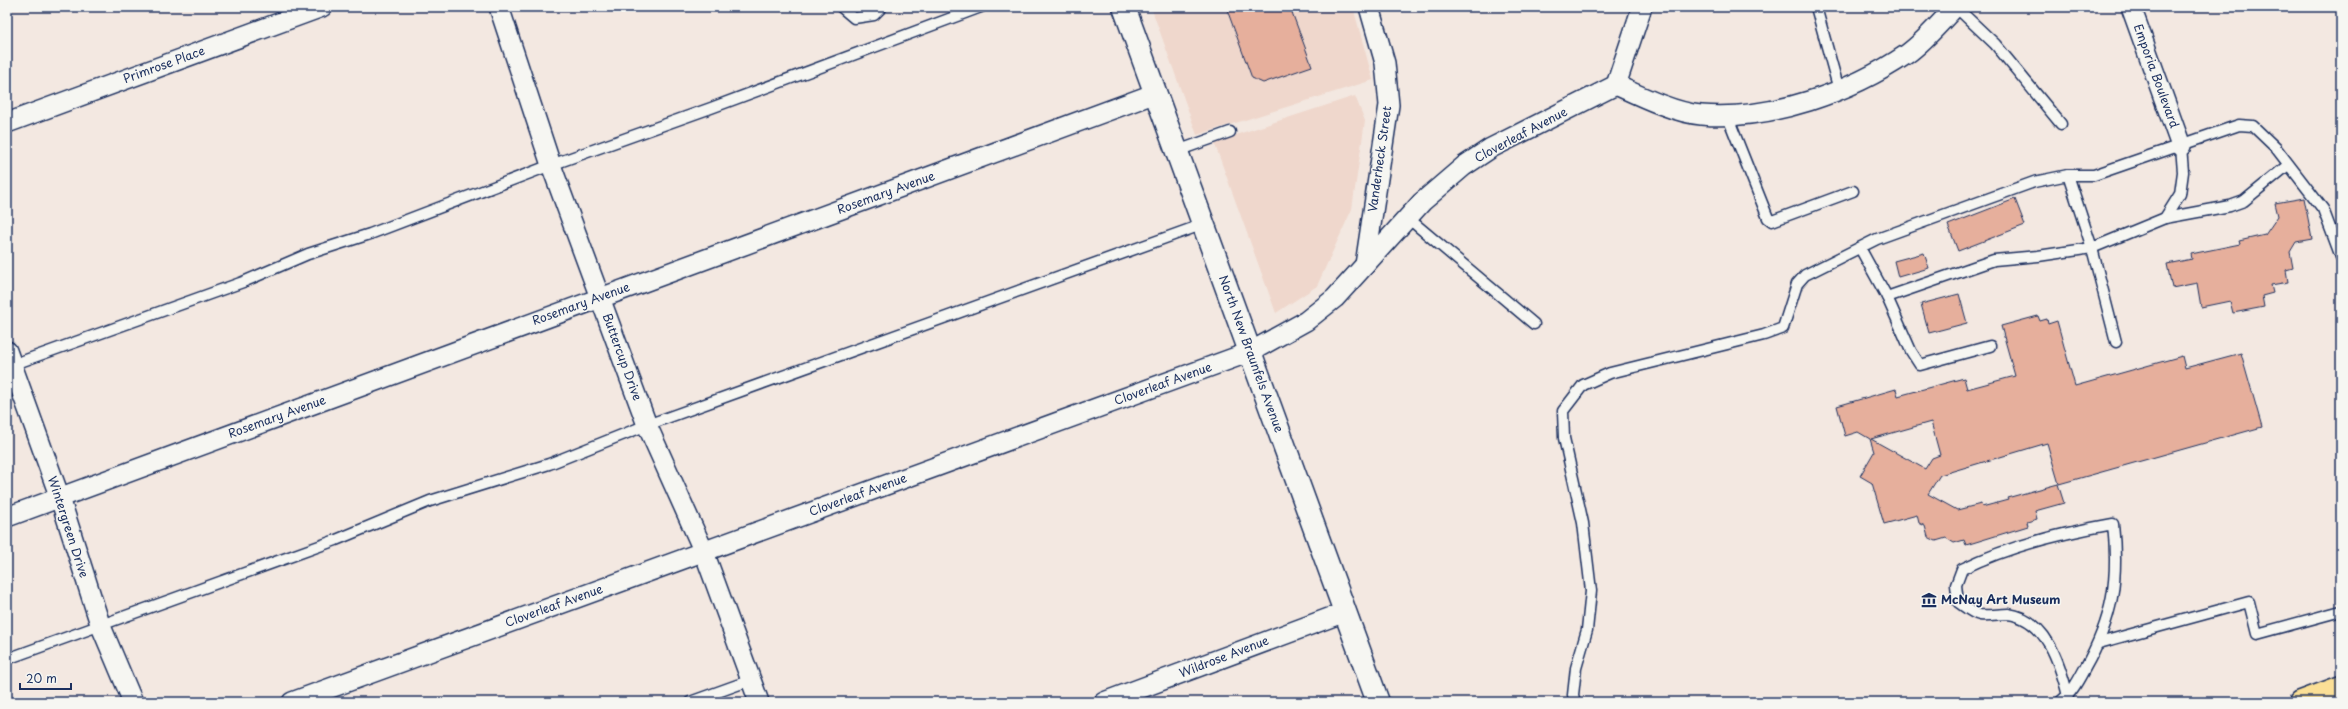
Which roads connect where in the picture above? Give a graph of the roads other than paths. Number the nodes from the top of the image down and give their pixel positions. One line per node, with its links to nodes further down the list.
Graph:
1 (322, 7): 16 (street, Primrose Place)
2 (499, 7): 21 (street, Buttercup Drive)
3 (841, 7): 4 (lane)
4 (882, 7)
5 (981, 7): 21 (lane)
6 (1124, 7): 14 (street, North New Braunfels Avenue)
7 (1369, 7): 31 (street, Vanderheck Street)
8 (1642, 7): 12 (street)
9 (1816, 7): 13 (lane)
10 (1955, 7): 13 (street); 17 (lane)
11 (2131, 7): 19 (street, Emporia Boulevard)
12 (1616, 85): 15 (street); 25 (street, Cloverleaf Avenue)
13 (1839, 90): 15 (street)
14 (1156, 93): 20 (street, North New Braunfels Avenue); 32 (street, Rosemary Avenue)
15 (1727, 115): 24 (lane)
16 (7, 123)
17 (2061, 124)
18 (1230, 132): 20 (lane)
19 (2181, 146): 22 (lane); 23 (lane); 26 (lane)
20 (1177, 151): 27 (street, North New Braunfels Avenue)
21 (551, 165): 32 (street, Buttercup Drive); 38 (lane)
22 (2288, 165): 26 (lane); 30 (lane)
23 (2068, 176): 28 (lane); 29 (lane)
24 (1853, 191)
25 (1408, 218): 31 (street, Cloverleaf Avenue); 34 (lane)
26 (2165, 218): 29 (lane)
27 (1204, 224): 37 (street, North New Braunfels Avenue); 39 (lane)
28 (1860, 248): 33 (lane); 57 (lane)
29 (2092, 248): 33 (lane); 35 (lane)
30 (2341, 257)
31 (1365, 265): 37 (street, Cloverleaf Avenue)
32 (600, 297): 39 (street, Buttercup Drive); 40 (street, Rosemary Avenue)
33 (1887, 297): 36 (lane)
34 (1534, 324)
35 (2116, 342)
36 (1990, 346)
37 (1250, 352): 42 (street, Cloverleaf Avenue); 44 (street, North New Braunfels Avenue)
38 (9, 361): 40 (street, Wintergreen Drive)
39 (647, 425): 42 (street, Buttercup Drive); 45 (lane)
40 (60, 498): 41 (street, Rosemary Avenue); 45 (street, Wintergreen Drive)
41 (7, 517)
42 (704, 552): 48 (street, Buttercup Drive); 52 (street, Cloverleaf Avenue)
43 (2341, 611): 46 (lane)
44 (1345, 612): 55 (street, Wildrose Avenue); 56 (street, North New Braunfels Avenue)
45 (100, 624): 47 (lane); 51 (street, Wintergreen Drive)
46 (2099, 642): 50 (lane); 50 (lane)
47 (7, 659)
48 (751, 680): 53 (lane); 54 (street, Buttercup Drive)
49 (2341, 687): 58 (main road)
50 (2064, 699)
51 (133, 702)
52 (292, 702)
53 (690, 702)
54 (759, 702)
55 (1104, 702)
56 (1378, 702)
57 (1575, 702)
58 (2301, 702)

